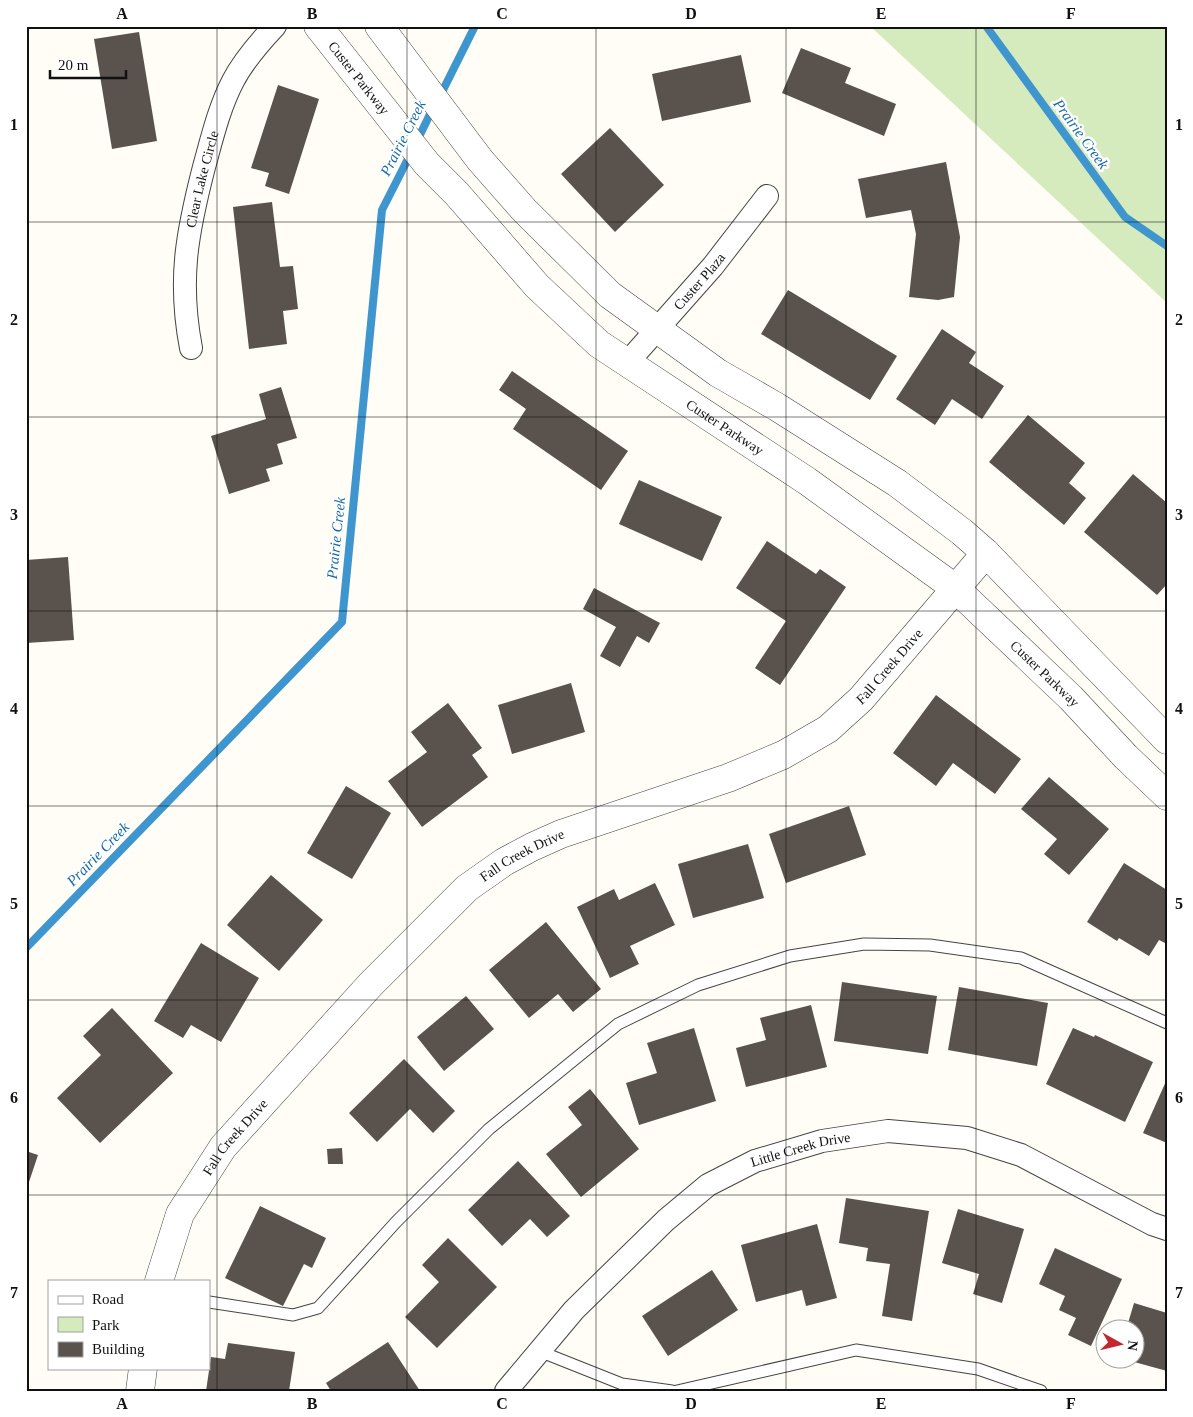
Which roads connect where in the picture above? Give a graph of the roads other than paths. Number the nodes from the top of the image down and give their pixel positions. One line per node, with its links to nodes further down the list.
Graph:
1 (275, 26): 6 (street, Clear Lake Circle)
2 (318, 26): 7 (street, Custer Parkway)
3 (379, 26): 5 (street)
4 (767, 196): 5 (street, Custer Plaza)
5 (657, 329): 7 (street, Custer Plaza); 8 (street)
6 (191, 348)
7 (627, 363): 9 (street, Custer Parkway)
8 (986, 553): 9 (street, Fall Creek Drive); 10 (street)
9 (955, 588): 11 (street, Custer Parkway); 14 (street, Fall Creek Drive)
10 (1167, 740)
11 (1167, 796)
12 (1167, 1023): 15 (lane)
13 (1167, 1229): 16 (street, Little Creek Drive)
14 (159, 1280)
15 (210, 1302)
16 (539, 1351): 19 (street, Little Creek Drive); 20 (lane)
17 (143, 1370): 18 (street)
18 (140, 1391)
19 (506, 1391)
20 (672, 1391)
21 (677, 1391): 22 (lane)
22 (1041, 1391)

